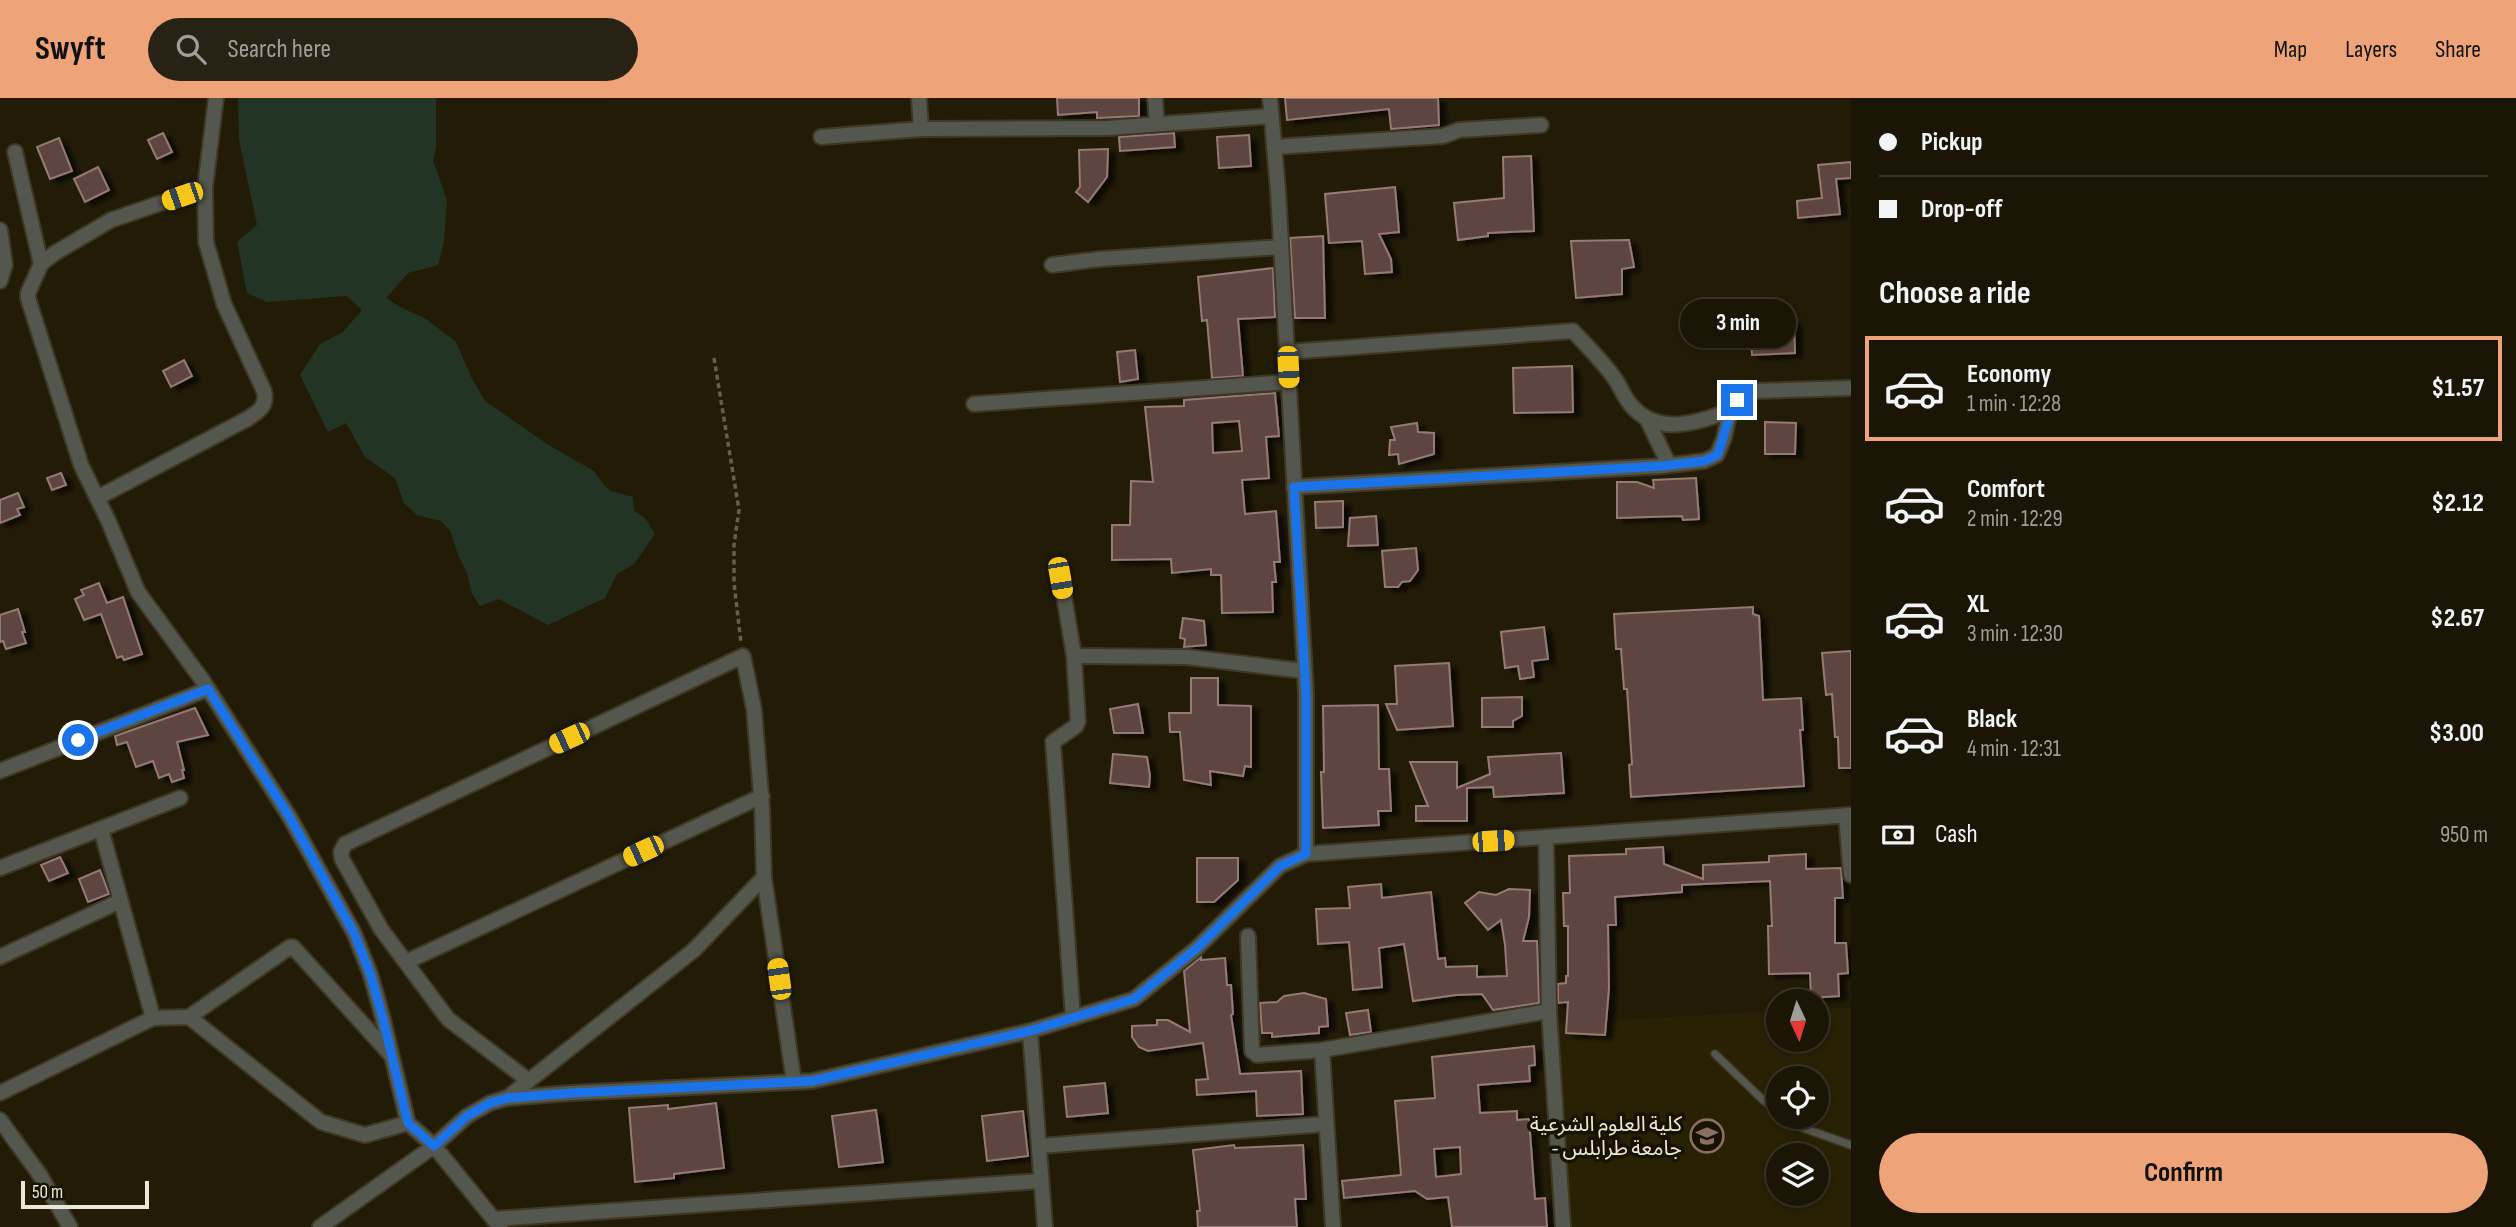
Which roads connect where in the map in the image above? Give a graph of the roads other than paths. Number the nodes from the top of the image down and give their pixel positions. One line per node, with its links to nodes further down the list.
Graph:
1 (216, 98): 12 (street)
2 (919, 98): 8 (street)
3 (1155, 98): 6 (street)
4 (1270, 98): 5 (street)
5 (1271, 116): 6 (street); 10 (street)
6 (1157, 124): 8 (street)
7 (1541, 125): 10 (street)
8 (921, 129): 9 (street)
9 (821, 137)
10 (1274, 147): 14 (street)
11 (15, 152): 15 (street)
12 (205, 188): 15 (street); 26 (street)
13 (0, 230): 17 (street)
14 (1281, 247): 16 (street); 18 (street)
15 (41, 264): 26 (street)
16 (1052, 265)
17 (0, 281)
18 (1287, 352): 19 (street); 23 (street)
19 (1289, 382): 21 (street); 25 (street)
20 (1851, 388): 22 (street)
21 (975, 404)
22 (1730, 411): 23 (street); 24 (street)
23 (1648, 421): 24 (street)
24 (1669, 465): 25 (street)
25 (1294, 487): 29 (street)
26 (97, 498): 30 (street)
27 (1060, 578): 28 (street)
28 (1074, 656): 29 (street); 48 (street)
29 (1304, 671): 37 (street)
30 (208, 689): 31 (street); 52 (street)
31 (0, 771)
32 (762, 796): 40 (street); 44 (street); 44 (street)
33 (180, 798): 35 (street)
34 (1849, 815): 36 (street); 39 (street)
35 (100, 829): 38 (street); 41 (street)
36 (1546, 837): 37 (street); 45 (street)
37 (1306, 854): 48 (street)
38 (0, 868)
39 (1851, 875)
40 (764, 877): 53 (street); 54 (street)
41 (120, 901): 43 (street); 47 (street)
42 (1248, 936): 50 (street)
43 (0, 957)
44 (405, 962): 53 (street)
45 (1549, 1011): 50 (street); 71 (street)
46 (189, 1017): 47 (street); 52 (street); 59 (street)
47 (153, 1018): 55 (street)
48 (1073, 1018): 49 (street)
49 (1030, 1031): 54 (street); 64 (street)
50 (1322, 1050): 60 (street)
51 (1715, 1054): 57 (lane)
52 (391, 1055): 59 (street)
53 (529, 1081): 56 (street)
54 (794, 1082): 56 (street)
55 (0, 1093)
56 (507, 1098): 63 (street)
57 (1766, 1102)
58 (0, 1120): 67 (street)
59 (408, 1123): 63 (street)
60 (1326, 1124): 64 (street); 70 (street)
61 (1807, 1129): 62 (lane)
62 (1851, 1145)
63 (434, 1146): 66 (street); 68 (street)
64 (1039, 1146): 65 (street)
65 (1041, 1181): 66 (street); 69 (street)
66 (497, 1223)
67 (69, 1227)
68 (320, 1227)
69 (1045, 1227)
70 (1333, 1227)
71 (1563, 1227)

